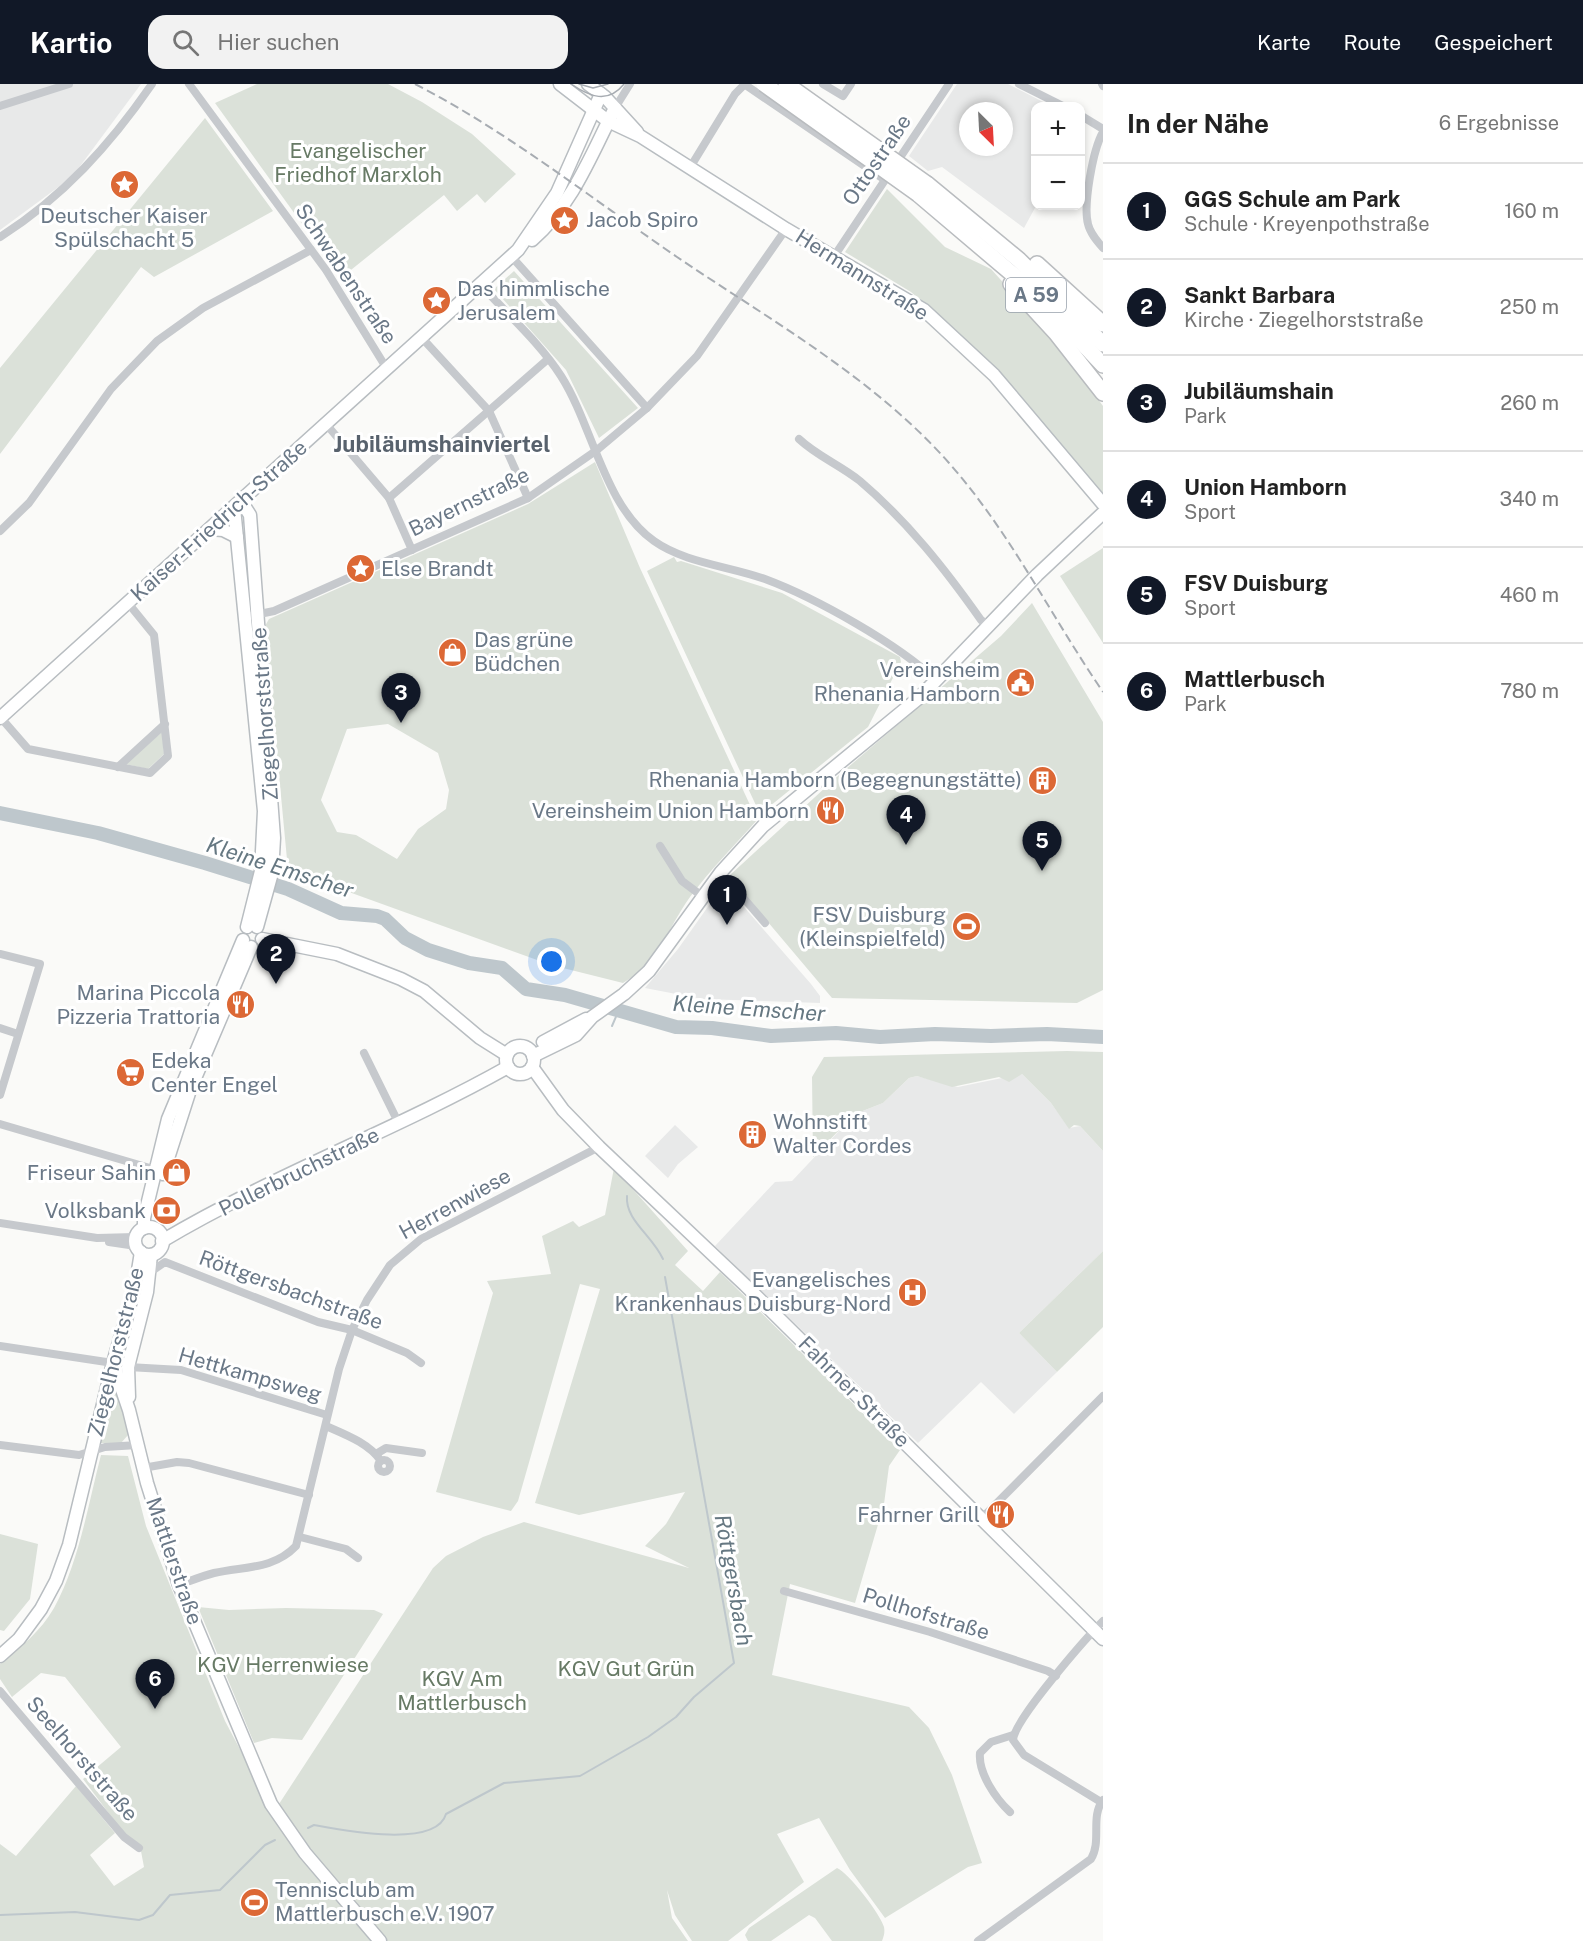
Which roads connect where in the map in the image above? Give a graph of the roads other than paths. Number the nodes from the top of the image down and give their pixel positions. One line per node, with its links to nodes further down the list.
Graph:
1 (69, 84): 16 (street)
2 (152, 84): 28 (street)
3 (189, 84): 30 (street, Schwabenstraße)
4 (560, 84): 18 (street, Hermannstraße)
5 (588, 84): 14 (street, Hermannstraße)
6 (630, 84): 17 (street, Kaiser-Friedrich-Straße)
7 (745, 84): 23 (street); 24 (street)
8 (764, 84): 25 (highway, A 59, bridge)
9 (786, 84): 25 (highway, A 59, bridge)
10 (823, 84): 11 (street)
11 (851, 84)
12 (949, 84): 24 (street, Ottostraße)
13 (1019, 84): 15 (street)
14 (604, 89): 17 (street, Hermannstraße); 18 (street, Kaiser-Friedrich-Straße)
15 (1055, 102)
16 (0, 106)
17 (615, 108): 20 (street, Kaiser-Friedrich-Straße); 22 (street, Hermannstraße)
18 (594, 110): 20 (street, Hermannstraße); 31 (street, Kaiser-Friedrich-Straße)
19 (1085, 118): 21 (street)
20 (608, 121): 22 (street, Hermannstraße); 31 (street, Kaiser-Friedrich-Straße)
21 (1103, 130): 29 (street)
22 (640, 136): 23 (street, Hermannstraße)
23 (691, 166): 27 (street, Hermannstraße)
24 (885, 180): 32 (street, Ottostraße)
25 (923, 189): 26 (highway, A 59)
26 (968, 225): 34 (highway); 36 (highway, A 59); 38 (highway, A 59); 40 (highway)
27 (786, 229): 32 (street, Hermannstraße); 41 (street, Bayernstraße)
28 (0, 237)
29 (1103, 248)
30 (311, 250): 39 (street, Schwabenstraße); 53 (street)
31 (514, 253): 33 (street, Kaiser-Friedrich-Straße); 41 (street)
32 (835, 255): 48 (street, Hermannstraße)
33 (480, 284): 35 (street, Kaiser-Friedrich-Straße); 37 (street)
34 (1103, 324)
35 (422, 338): 39 (street, Kaiser-Friedrich-Straße); 42 (street)
36 (1103, 345)
37 (548, 359): 42 (street); 45 (street)
38 (1103, 365)
39 (387, 369): 43 (street, Kaiser-Friedrich-Straße)
40 (1103, 393)
41 (647, 408): 45 (street, Bayernstraße)
42 (489, 411): 46 (street); 47 (street)
43 (326, 424): 46 (street); 49 (street, Kaiser-Friedrich-Straße)
44 (799, 439): 59 (street)
45 (597, 450): 47 (street, Bayernstraße); 60 (street)
46 (389, 498): 55 (street)
47 (528, 498): 55 (street, Bayernstraße)
48 (1103, 504)
49 (238, 505): 52 (street, Kaiser-Friedrich-Straße); 54 (street, Ziegelhorststraße); 58 (street, Ziegelhorststraße)
50 (1103, 513): 56 (street)
51 (1103, 522): 56 (street)
52 (210, 529): 54 (street); 57 (street, Kaiser-Friedrich-Straße)
53 (0, 531)
54 (237, 537): 58 (street, Ziegelhorststraße)
55 (412, 550): 58 (street, Bayernstraße)
56 (1062, 552): 59 (street)
57 (128, 603): 61 (street, Kaiser-Friedrich-Straße); 62 (street)
58 (251, 616): 68 (street, Ziegelhorststraße)
59 (990, 627): 60 (street)
60 (937, 681): 65 (street)
61 (0, 718): 63 (street)
62 (165, 724): 63 (street); 63 (street)
63 (118, 767)
64 (660, 846): 66 (street)
65 (721, 872): 66 (street); 67 (street)
66 (702, 896): 76 (street)
67 (765, 923)
68 (252, 927): 69 (street); 70 (street, Ziegelhorststraße)
69 (262, 939): 70 (street); 75 (street)
70 (247, 944): 81 (street, Ziegelhorststraße)
71 (0, 954): 73 (street)
72 (0, 1028): 73 (street)
73 (18, 1034): 77 (street)
74 (364, 1053): 79 (street, Pollerbruchstraße)
75 (510, 1061): 76 (street); 76 (street); 79 (street, Pollerbruchstraße)
76 (530, 1061): 80 (street, Fahrner Straße)
77 (0, 1095)
78 (0, 1124): 81 (street)
79 (399, 1124): 83 (street, Pollerbruchstraße)
80 (599, 1147): 85 (street, Herrenwiese); 100 (street, Fahrner Straße)
81 (159, 1171): 83 (street, Ziegelhorststraße)
82 (0, 1223): 83 (street)
83 (148, 1240): 84 (street, Mattlerstraße); 88 (street, Ziegelhorststraße)
84 (149, 1273): 85 (street, Röttgersbachstraße); 89 (street, Mattlerstraße)
85 (352, 1330): 87 (street, Röttgersbachstraße); 92 (street, Herrenwiese)
86 (0, 1346): 88 (street)
87 (421, 1362)
88 (113, 1363): 91 (street, Mattlerstraße); 96 (street, Ziegelhorststraße)
89 (128, 1367): 91 (street, Mattlerstraße); 92 (street, Hettkampsweg)
90 (1103, 1396): 100 (street)
91 (129, 1410): 95 (street, Mattlerstraße)
92 (327, 1415): 93 (street, Herrenwiese)
93 (326, 1426): 97 (street); 99 (street, Herrenwiese)
94 (0, 1444): 96 (street)
95 (138, 1445): 96 (street, Ziegelhorststraße); 98 (street, Mattlerstraße)
96 (91, 1451): 105 (street, Ziegelhorststraße)
97 (422, 1453)
98 (143, 1468): 99 (street); 103 (street, Mattlerstraße)
99 (309, 1495): 101 (street, Herrenwiese)
100 (981, 1518): 106 (street, Fahrner Straße)
101 (300, 1537): 102 (street); 103 (street, Herrenwiese)
102 (358, 1558)
103 (178, 1585): 115 (street, Mattlerstraße)
104 (784, 1591): 109 (street, Pollhofstraße)
105 (29, 1626): 107 (street, Ziegelhorststraße); 108 (street, Ziegelhorststraße)
106 (1100, 1630): 109 (street)
107 (0, 1648)
108 (0, 1656)
109 (1056, 1676): 111 (street)
110 (0, 1691): 114 (street, Seelhorststraße)
111 (1013, 1735): 112 (street); 113 (street)
112 (1102, 1801): 116 (street)
113 (1010, 1812)
114 (139, 1848)
115 (380, 1941)
116 (978, 1941)

